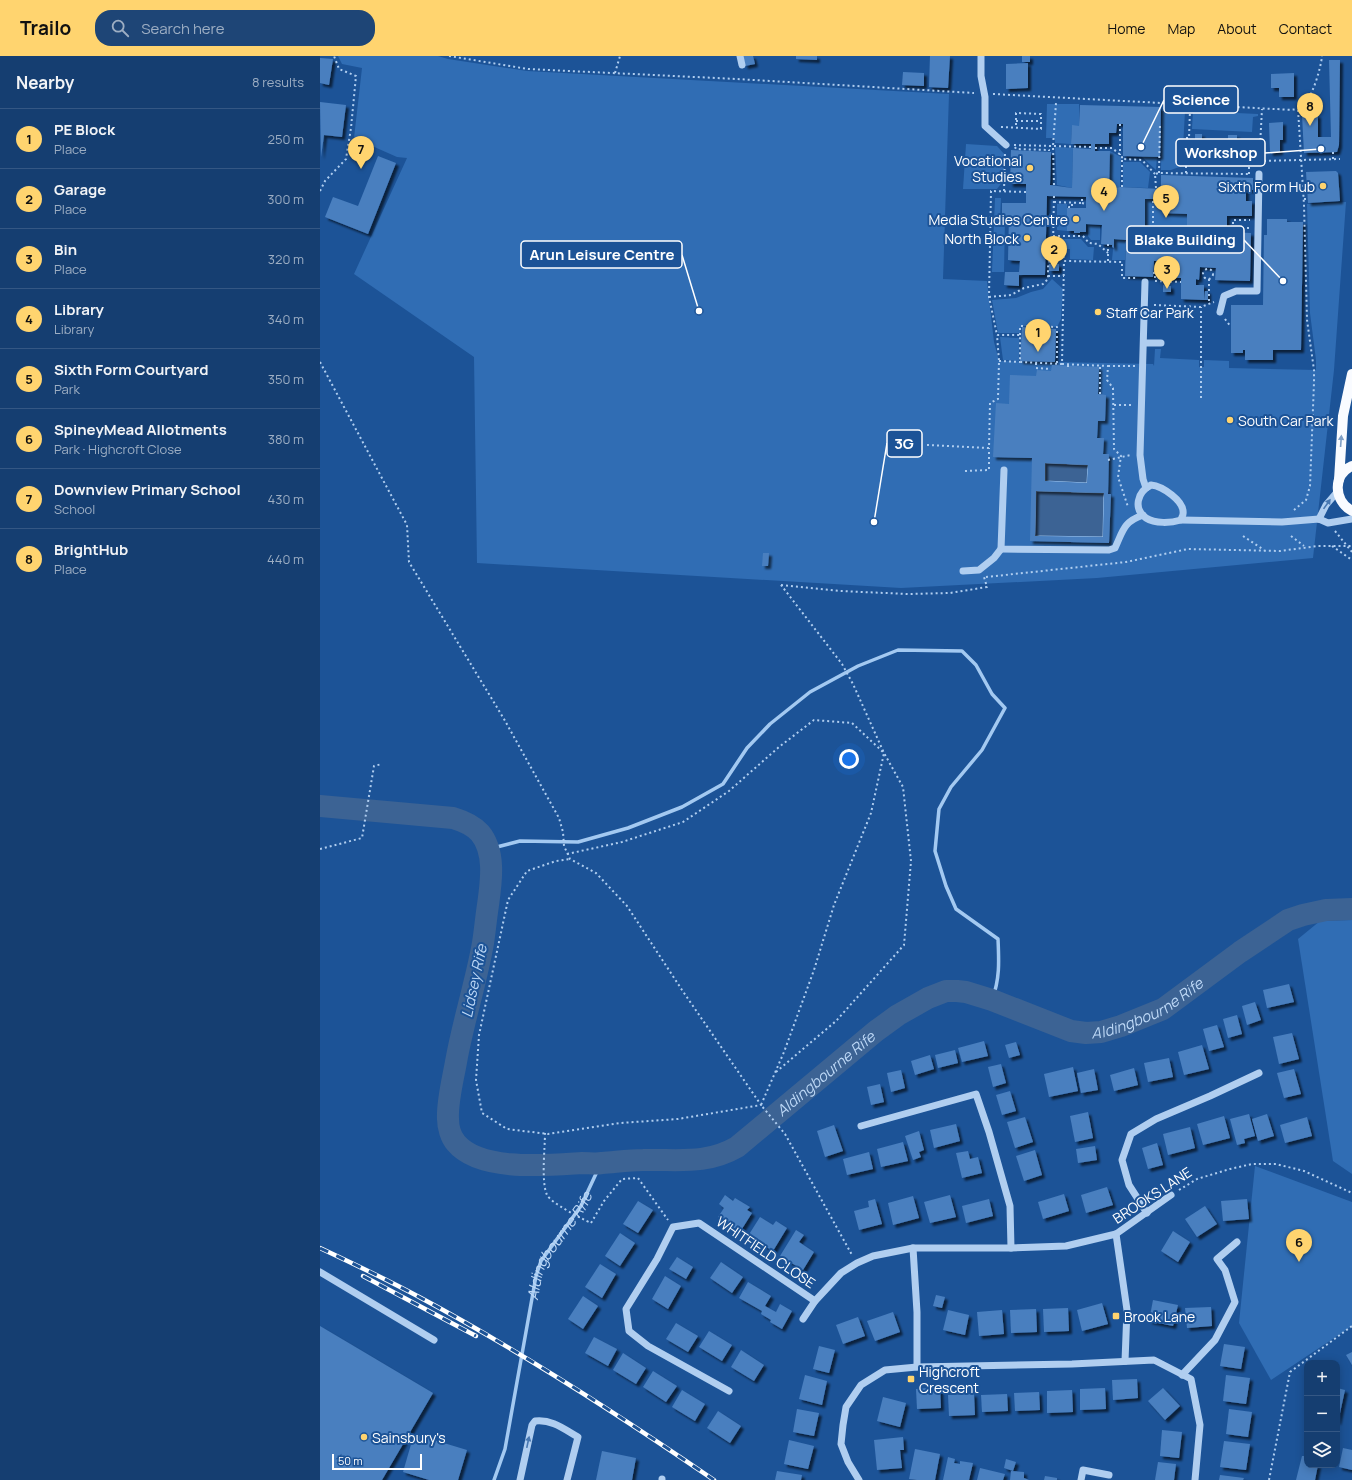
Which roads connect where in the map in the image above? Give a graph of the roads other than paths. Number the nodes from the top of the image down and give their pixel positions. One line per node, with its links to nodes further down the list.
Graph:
1 (740, 56): 3 (street)
2 (981, 56): 4 (street)
3 (742, 65)
4 (1006, 145)
5 (1259, 174): 7 (street)
6 (1144, 282): 8 (street)
7 (1220, 312)
8 (1144, 343): 9 (street); 14 (street)
9 (1161, 343)
10 (1352, 374): 13 (main road, one-way to 10)
11 (1352, 466): 13 (main road)
12 (1004, 470): 21 (street)
13 (1338, 480): 15 (main road)
14 (1146, 488): 17 (street); 20 (street)
15 (1338, 491): 16 (main road); 18 (street, one-way to 15)
16 (1352, 511)
17 (1143, 515): 20 (street); 21 (street)
18 (1319, 519): 19 (street); 20 (street)
19 (1352, 519)
20 (1181, 520)
21 (1001, 549): 22 (street)
22 (963, 571)
23 (1259, 1073): 26 (street)
24 (861, 1126): 30 (street)
25 (1171, 1195): 26 (street, BROOKS LANE)
26 (1146, 1213): 27 (street, BROOKS LANE)
27 (1116, 1234): 30 (street, BROOKS LANE); 35 (street)
28 (1237, 1242): 37 (street)
29 (913, 1248): 30 (street, BROOKS LANE); 32 (street, BROOKS LANE); 36 (street)
30 (1011, 1248)
31 (320, 1272): 34 (street)
32 (815, 1301): 33 (street, BROOKS LANE); 38 (street, WHITFIELD CLOSE)
33 (803, 1319)
34 (434, 1340)
35 (1125, 1362): 36 (street); 37 (street)
36 (917, 1367): 42 (street)
37 (1182, 1375): 44 (street)
38 (729, 1391)
39 (1109, 1475): 43 (street)
40 (520, 1480): 41 (street, one-way to 41)
41 (567, 1480)
42 (859, 1480)
43 (1081, 1480)
44 (1194, 1480)

